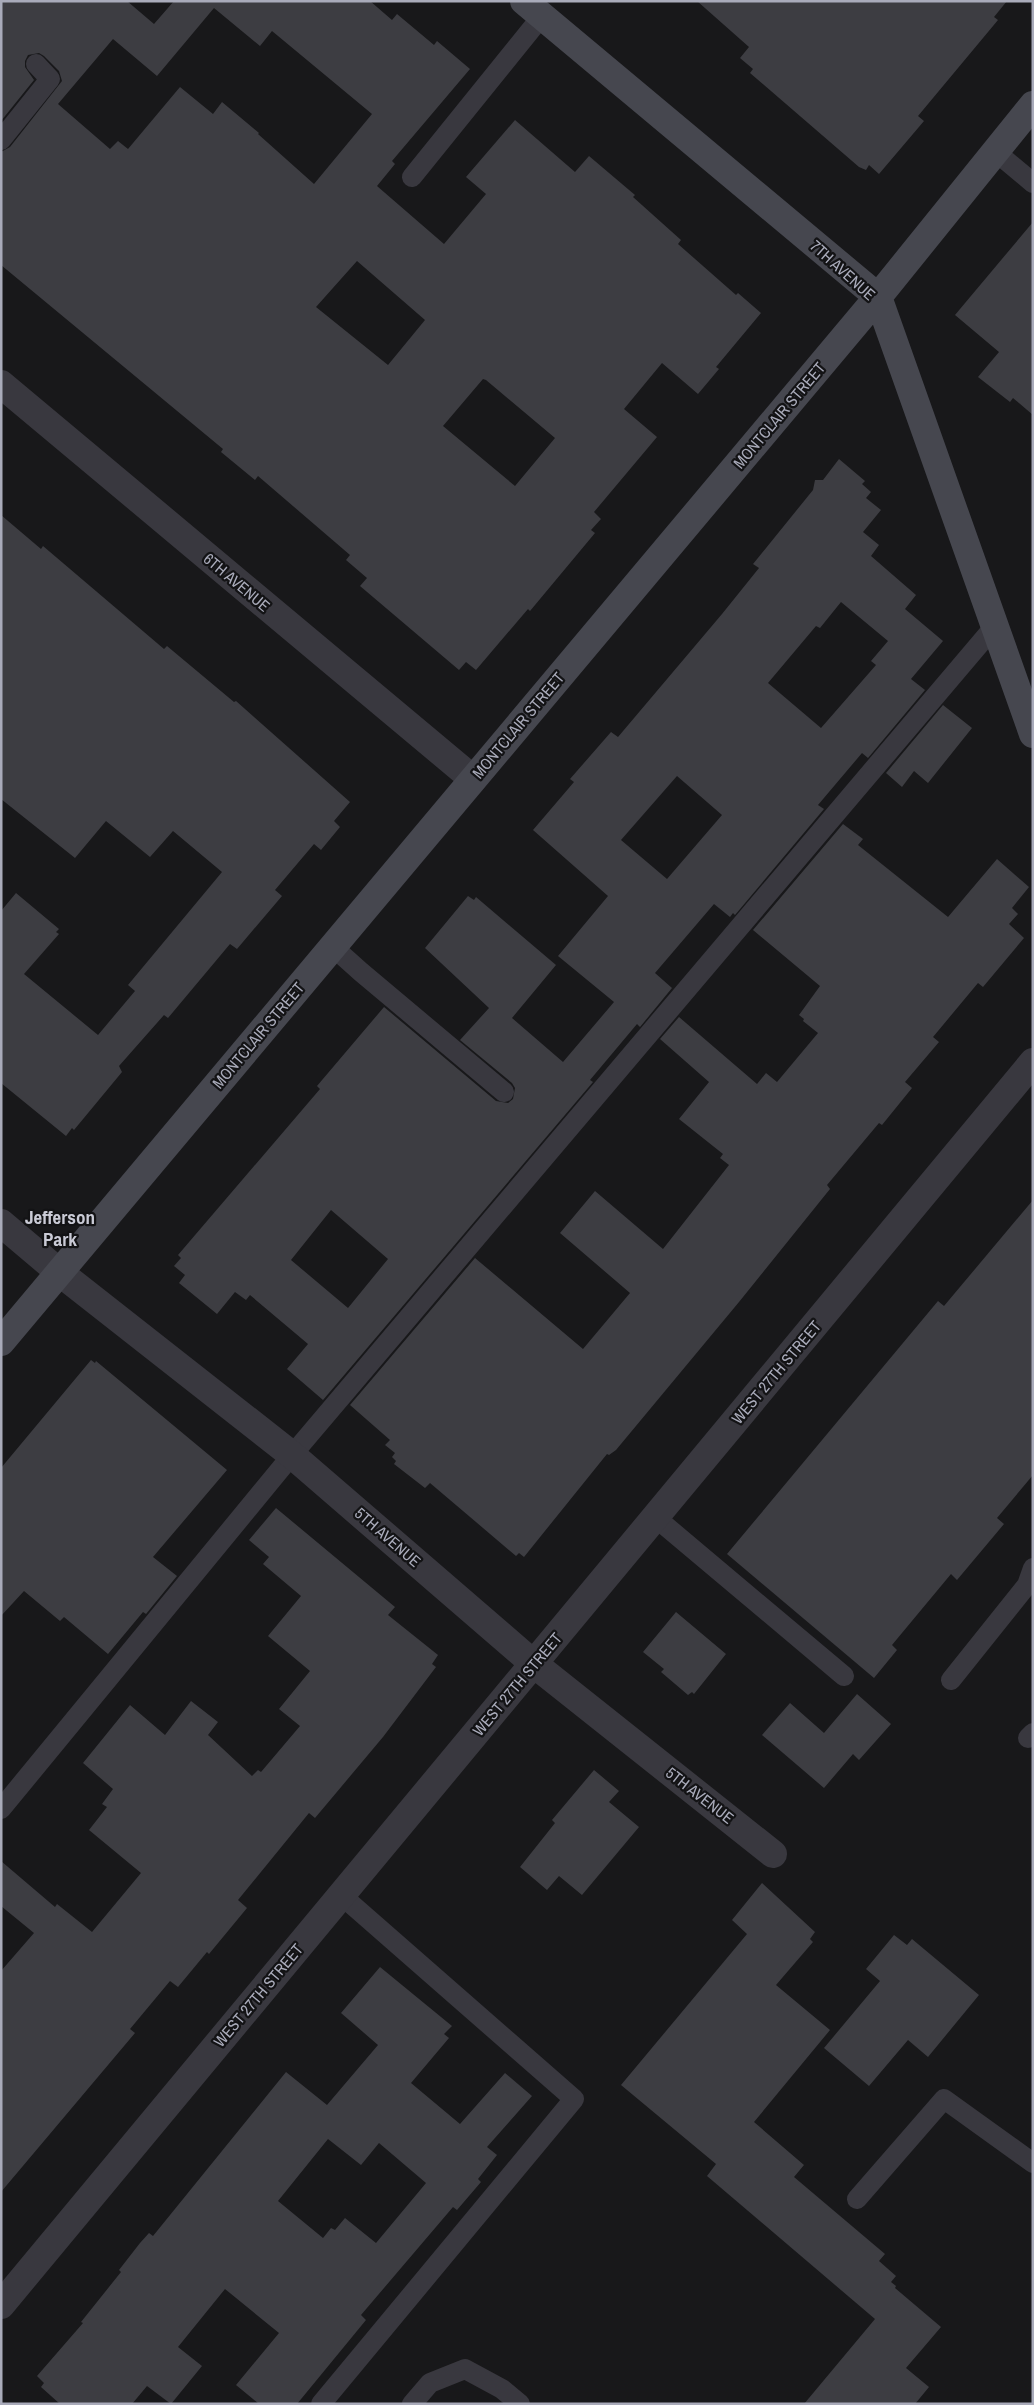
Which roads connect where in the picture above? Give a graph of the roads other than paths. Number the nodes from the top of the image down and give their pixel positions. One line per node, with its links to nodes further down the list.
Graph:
1 (533, 8): 6 (lane); 8 (street, 7TH AVENUE)
2 (36, 64): 4 (lane)
3 (1033, 106): 5 (street, MONTCLAIR STREET)
4 (1, 140)
5 (996, 152): 7 (lane); 8 (street, MONTCLAIR STREET)
6 (412, 177)
7 (1033, 183)
8 (878, 297): 10 (street, 7TH AVENUE); 12 (street, MONTCLAIR STREET)
9 (1, 384): 12 (street, 6TH AVENUE)
10 (994, 627): 11 (street, 7TH AVENUE); 19 (lane)
11 (1033, 734)
12 (473, 779): 13 (street, MONTCLAIR STREET)
13 (332, 946): 15 (lane); 17 (street, MONTCLAIR STREET)
14 (1033, 1062): 20 (street, WEST 27TH STREET)
15 (504, 1092)
16 (1, 1222): 17 (street, 5TH AVENUE)
17 (59, 1272): 18 (street, MONTCLAIR STREET); 19 (street, 5TH AVENUE)
18 (1, 1342)
19 (292, 1455): 22 (street, 5TH AVENUE); 25 (lane)
20 (655, 1517): 22 (street, WEST 27TH STREET); 23 (lane)
21 (1033, 1568): 24 (lane)
22 (534, 1664): 26 (street, 5TH AVENUE); 27 (street, WEST 27TH STREET)
23 (844, 1676)
24 (951, 1680)
25 (1, 1808)
26 (774, 1854)
27 (341, 1895): 30 (street, WEST 27TH STREET); 31 (lane)
28 (1033, 2163): 29 (lane)
29 (857, 2199)
30 (1, 2305)
31 (321, 2404)
32 (412, 2404): 33 (lane)
33 (520, 2404)

